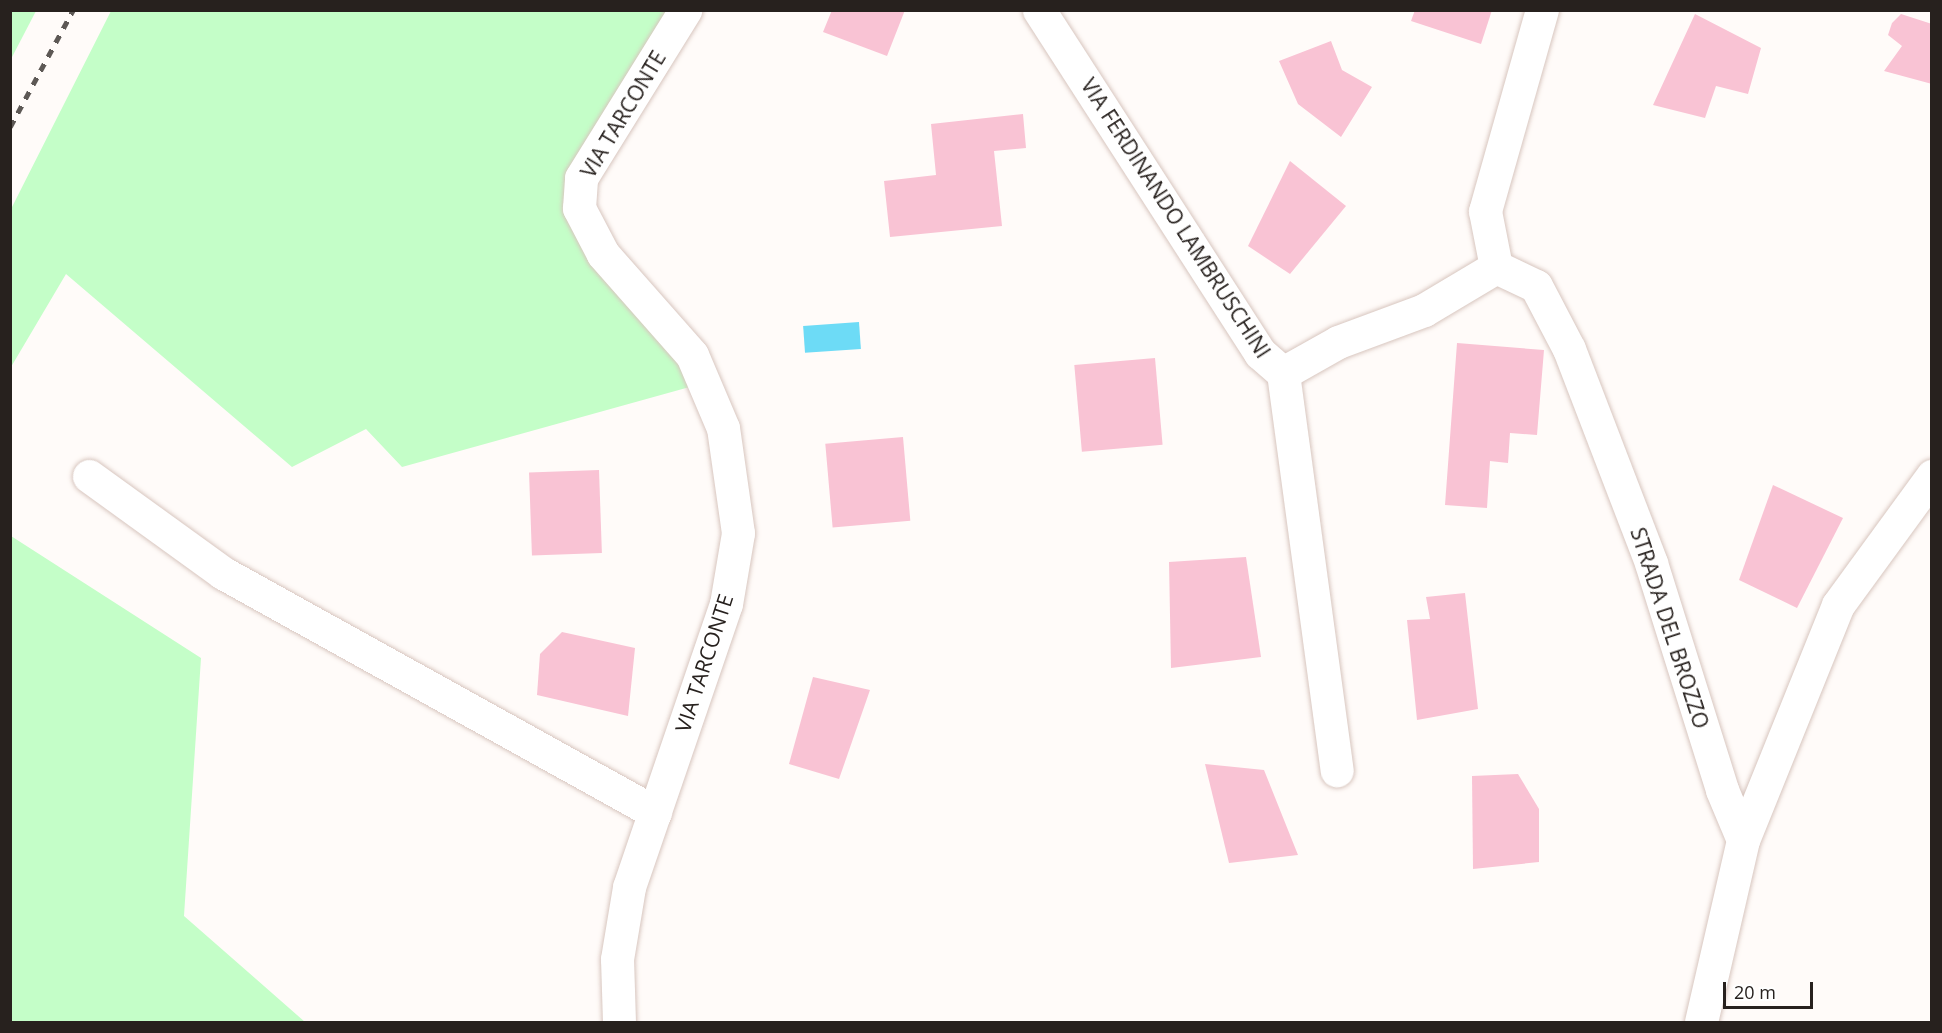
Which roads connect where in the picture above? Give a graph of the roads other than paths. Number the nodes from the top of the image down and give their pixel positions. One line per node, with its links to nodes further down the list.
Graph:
1 (685, 10): 9 (street, VIA TARCONTE)
2 (1039, 10): 5 (street, VIA FERDINANDO LAMBRUSCHINI)
3 (1542, 10): 4 (street)
4 (1496, 267): 5 (street, VIA FERDINANDO LAMBRUSCHINI); 10 (street, STRADA DEL BROZZO)
5 (1282, 373): 8 (street)
6 (89, 476): 9 (street)
7 (1932, 476): 10 (street)
8 (1337, 770)
9 (655, 812): 11 (street, VIA TARCONTE)
10 (1743, 840): 12 (street)
11 (619, 1023)
12 (1701, 1023)

